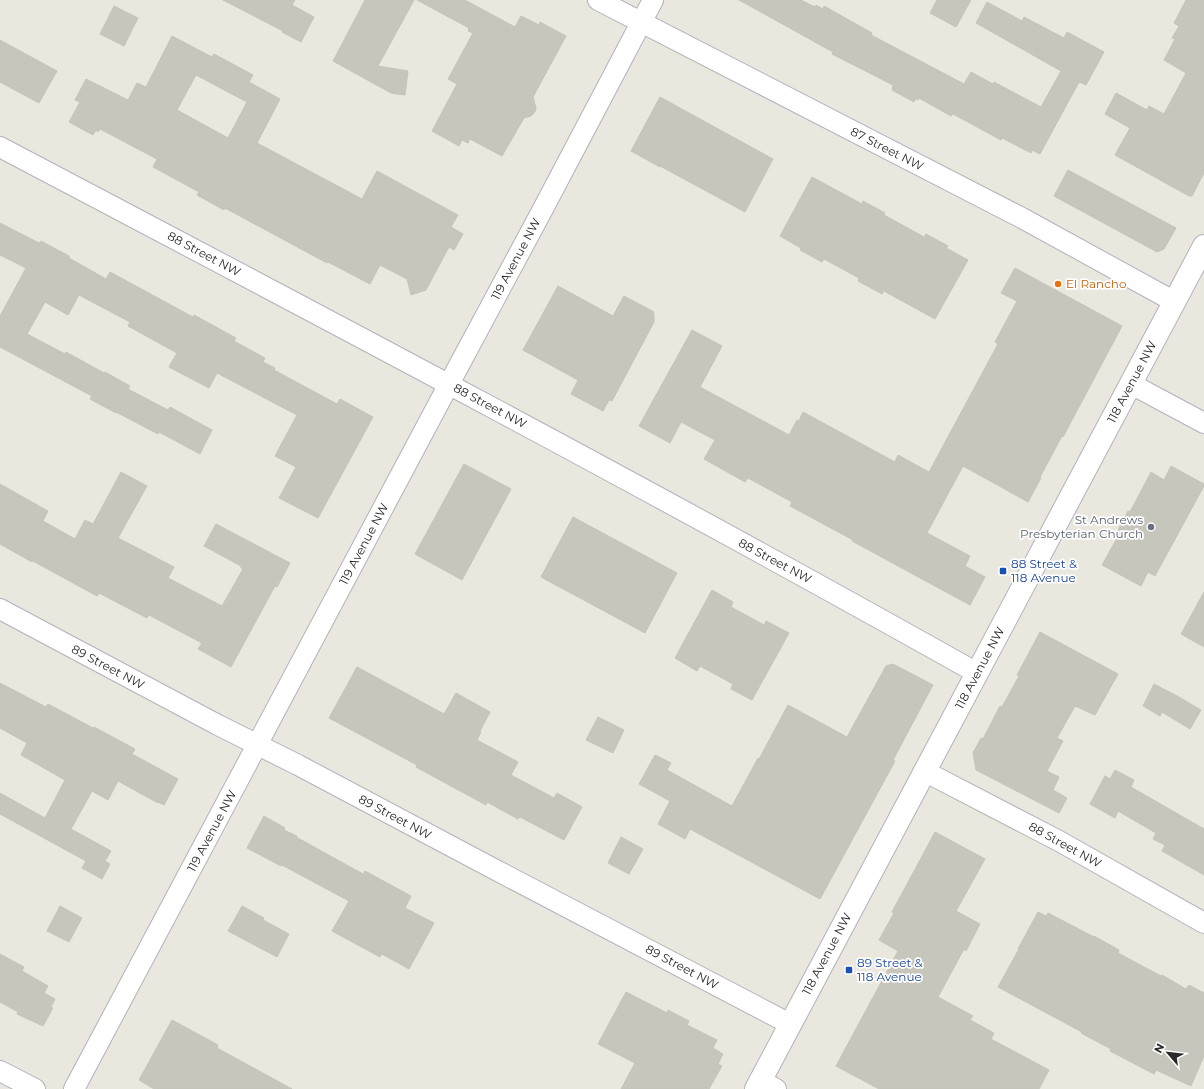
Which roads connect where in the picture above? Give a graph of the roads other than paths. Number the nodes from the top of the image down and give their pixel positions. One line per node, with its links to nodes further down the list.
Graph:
1 (598, 0): 3 (street, 87 Street NW)
2 (653, 0): 3 (street, 119 Avenue NW)
3 (641, 23): 6 (street, 87 Street NW); 7 (street, 119 Avenue NW)
4 (0, 147): 7 (street, 88 Street NW)
5 (1204, 246): 6 (main road, 118 Avenue NW)
6 (1175, 302): 8 (main road, 118 Avenue NW)
7 (449, 384): 11 (street, 88 Street NW); 12 (street, 119 Avenue NW)
8 (1131, 384): 9 (street); 11 (main road, 118 Avenue NW)
9 (1204, 423)
10 (0, 610): 12 (street, 89 Street NW)
11 (977, 673): 13 (main road, 118 Avenue NW)
12 (257, 745): 15 (street, 89 Street NW); 19 (street, 119 Avenue NW)
13 (924, 772): 14 (street, 88 Street NW); 15 (main road, 118 Avenue NW)
14 (1204, 923)
15 (790, 1024): 17 (main road, 118 Avenue NW)
16 (0, 1071): 18 (street)
17 (764, 1086)
18 (35, 1089)
19 (74, 1089)

